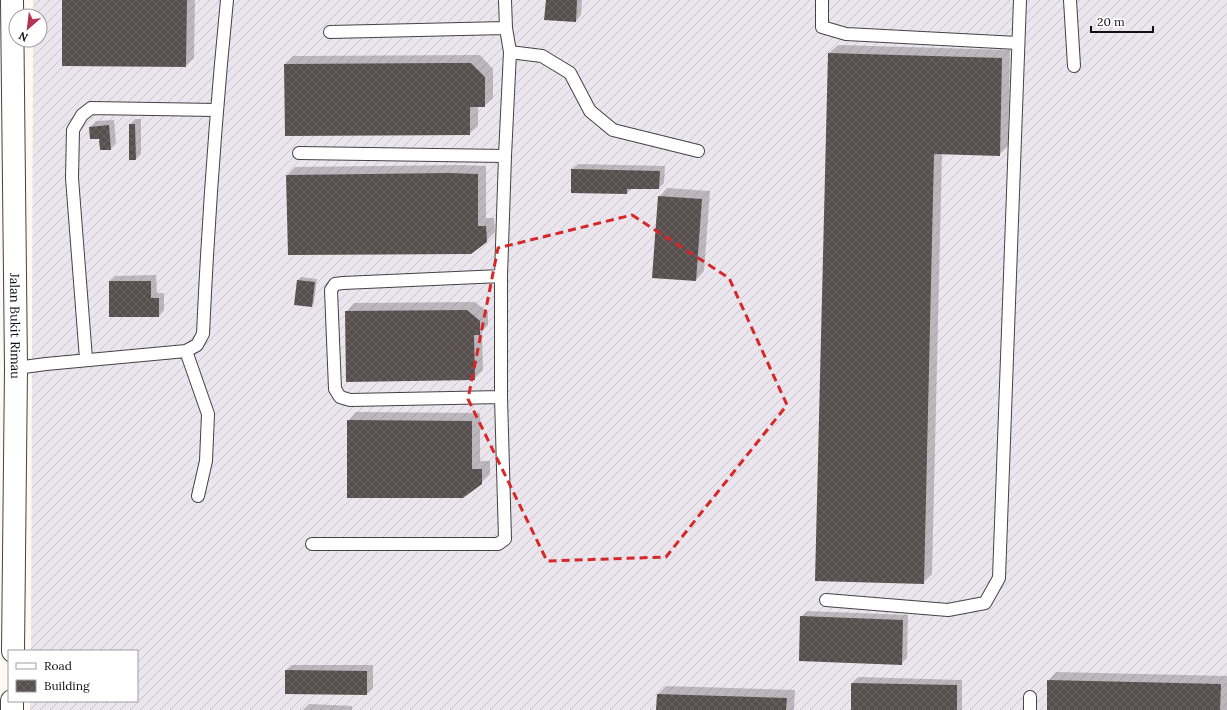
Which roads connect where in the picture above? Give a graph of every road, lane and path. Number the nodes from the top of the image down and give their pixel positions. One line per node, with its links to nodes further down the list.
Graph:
1 (12, 0): 19 (street, Jalan Bukit Rimau)
2 (227, 0): 12 (lane)
3 (505, 0): 7 (lane)
4 (822, 0): 9 (lane)
5 (1020, 0): 9 (lane)
6 (1070, 0): 11 (lane)
7 (506, 28): 8 (lane); 10 (lane)
8 (330, 32)
9 (1018, 43): 23 (lane)
10 (510, 52): 13 (lane); 15 (lane)
11 (1074, 66)
12 (216, 110): 17 (lane); 18 (lane)
13 (698, 151)
14 (299, 153): 15 (lane)
15 (505, 156): 16 (lane)
16 (501, 276): 20 (lane); 20 (lane)
17 (186, 351): 18 (lane); 21 (lane)
18 (86, 359): 19 (lane)
19 (16, 368): 24 (street, Jalan Bukit Rimau)
20 (501, 397): 22 (lane)
21 (198, 496)
22 (312, 544)
23 (826, 600)
24 (13, 650)
25 (1030, 697): 26 (lane)
26 (1030, 710)

